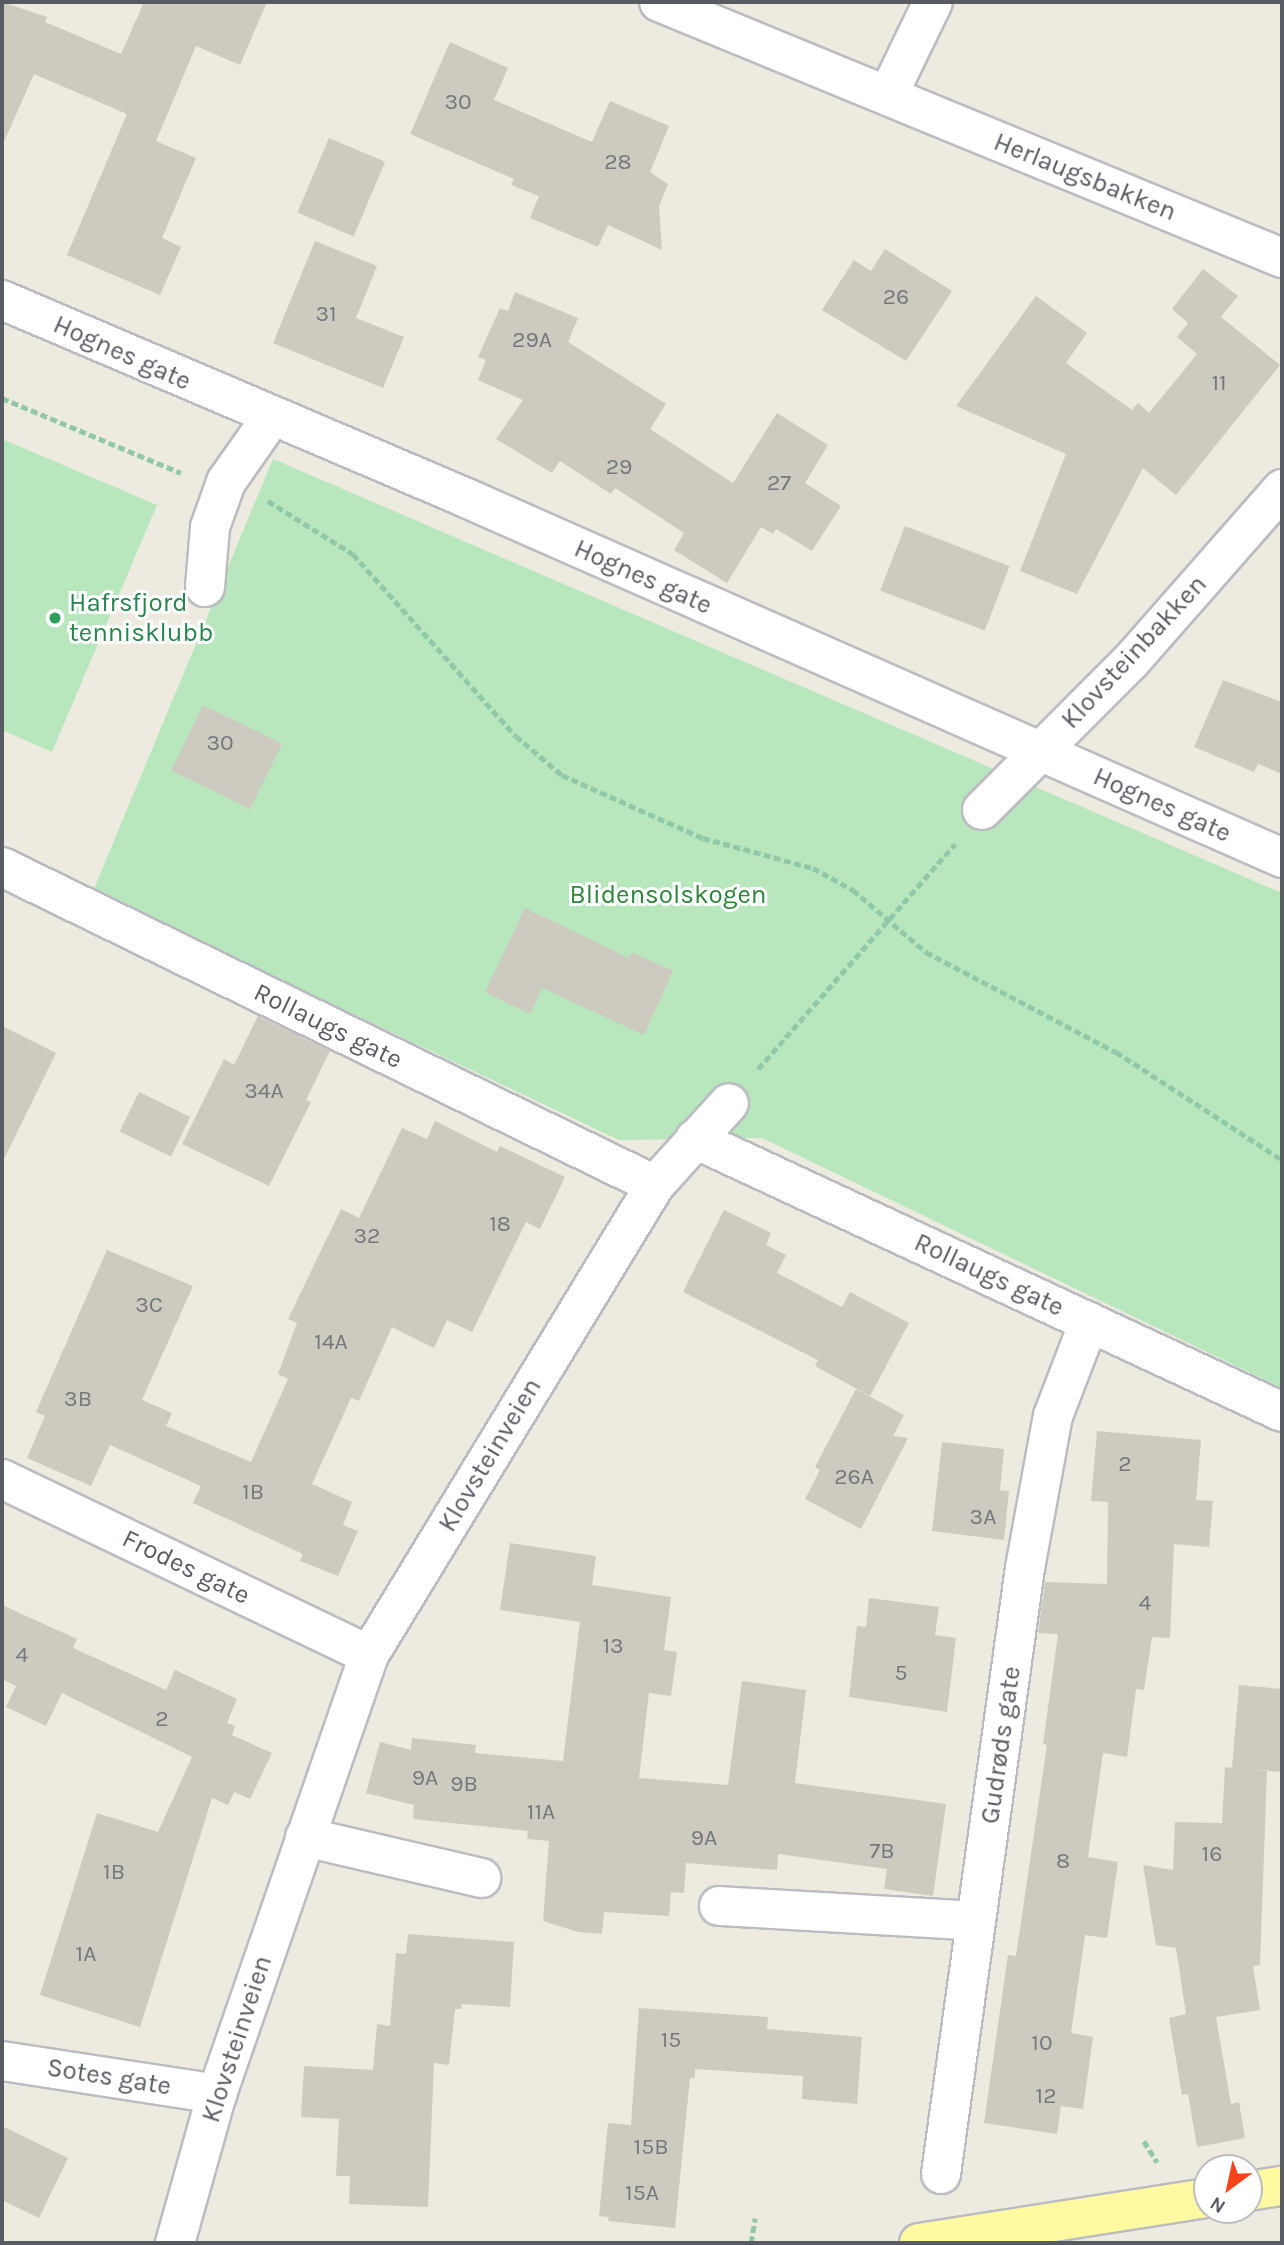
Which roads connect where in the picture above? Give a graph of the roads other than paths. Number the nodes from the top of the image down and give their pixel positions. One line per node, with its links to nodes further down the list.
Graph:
1 (659, 2): 3 (street, Herlaugsbakken)
2 (933, 2): 3 (street)
3 (888, 95): 4 (street, Herlaugsbakken)
4 (1282, 258)
5 (2, 300): 6 (street, Hognes gate)
6 (271, 418): 8 (street); 9 (street, Hognes gate)
7 (1282, 489): 9 (street, Klovsteinbakken)
8 (205, 587)
9 (1040, 750): 10 (street, Klovsteinbakken); 11 (street, Hognes gate)
10 (982, 810)
11 (1282, 858)
12 (2, 867): 15 (street, Rollaugs gate)
13 (729, 1103): 14 (street, Klovsteinveien)
14 (695, 1139): 15 (street, Klovsteinveien); 16 (street, Rollaugs gate)
15 (655, 1185): 19 (street, Klovsteinveien)
16 (1090, 1322): 17 (street, Rollaugs gate); 23 (street, Gudrøds gate)
17 (1282, 1412)
18 (2, 1479): 19 (street, Frodes gate)
19 (369, 1655): 20 (street, Klovsteinveien)
20 (305, 1836): 21 (street); 25 (street, Klovsteinveien)
21 (481, 1878)
22 (719, 1906): 23 (street)
23 (976, 1921): 26 (street, Gudrøds gate)
24 (2, 2061): 25 (street, Sotes gate)
25 (217, 2094): 30 (street, Klovsteinveien)
26 (941, 2174)
27 (1282, 2186): 28 (main road)
28 (1263, 2189)
29 (1193, 2200): 31 (main road)
30 (175, 2243)
31 (919, 2243)

